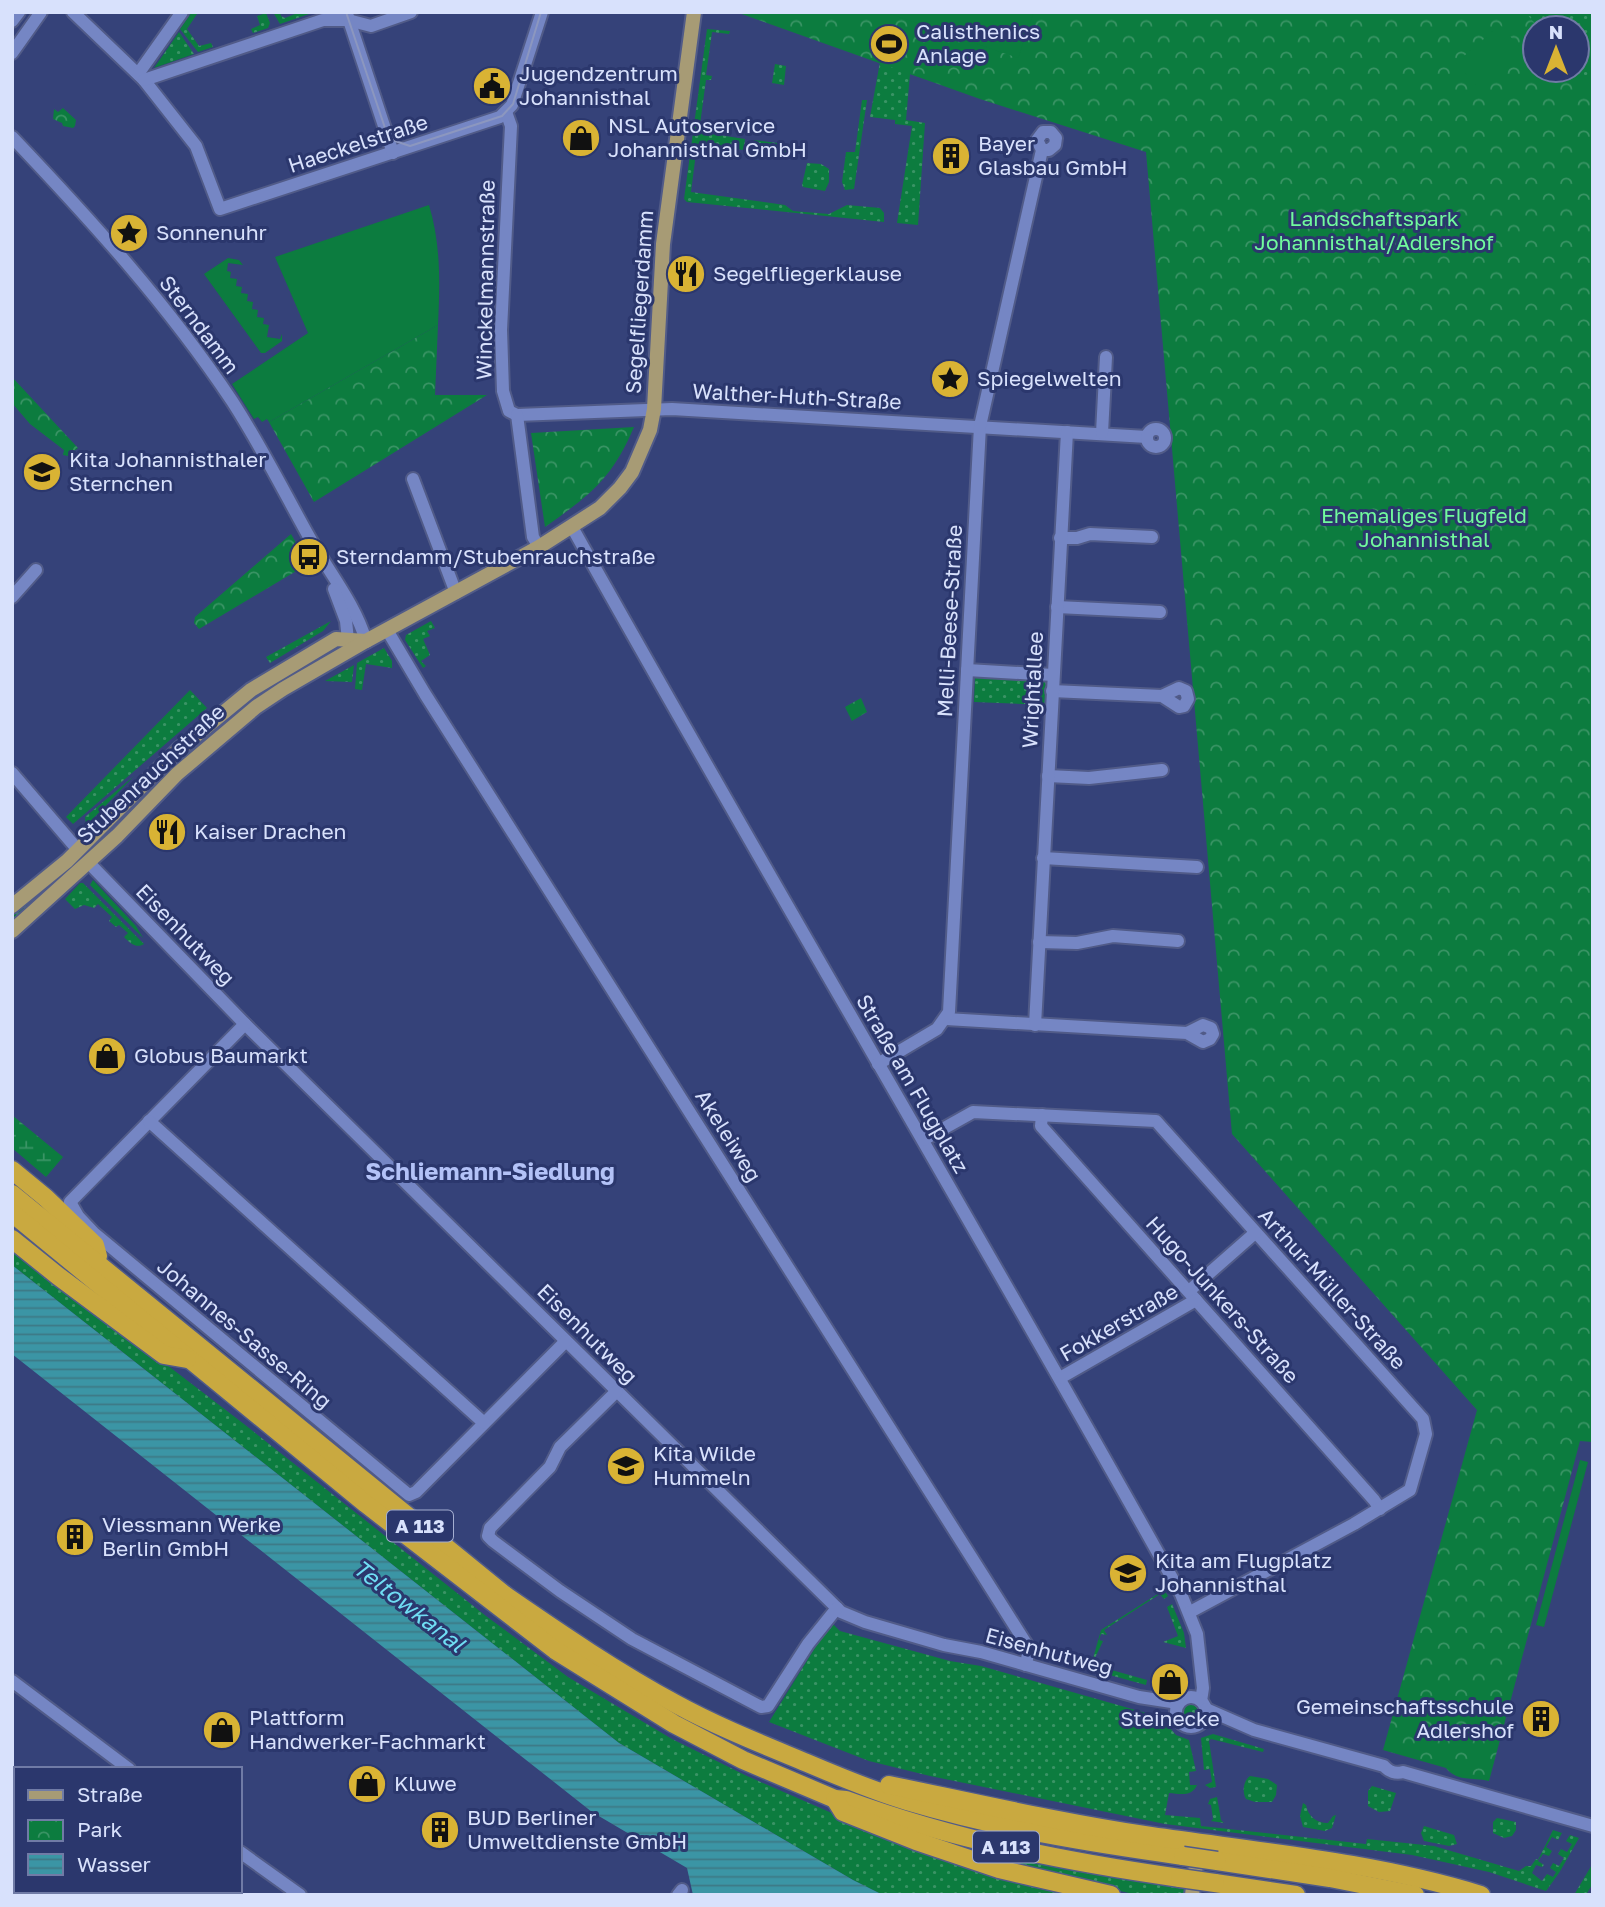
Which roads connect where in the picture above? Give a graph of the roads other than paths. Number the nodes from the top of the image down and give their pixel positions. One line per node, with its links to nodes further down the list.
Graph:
1 (19, 12): 9 (street)
2 (41, 12): 10 (street)
3 (73, 12): 11 (street)
4 (182, 12): 11 (street)
5 (411, 12): 8 (street)
6 (542, 12): 12 (street)
7 (694, 12): 17 (main road, Segelfliegerdamm)
8 (347, 16): 11 (street); 15 (street)
9 (12, 21)
10 (12, 52)
11 (141, 77): 15 (street, Haeckelstraße)
12 (506, 112): 15 (street, Haeckelstraße); 18 (street, Winckelmannstraße)
13 (12, 137): 28 (street, Sterndamm)
14 (1042, 150): 19 (street, Melli-Beese-Straße)
15 (393, 153)
16 (1106, 357): 21 (street)
17 (654, 409): 18 (street, Walther-Huth-Straße); 19 (street, Walther-Huth-Straße); 24 (main road, Segelfliegerdamm)
18 (517, 415): 27 (street, Winckelmannstraße)
19 (980, 426): 20 (street, Walther-Huth-Straße); 37 (street, Melli-Beese-Straße)
20 (1067, 432): 21 (street, Walther-Huth-Straße); 26 (street, Wrightallee)
21 (1102, 433): 22 (street, Walther-Huth-Straße)
22 (1147, 436)
23 (413, 479): 30 (street)
24 (572, 527): 27 (main road, Segelfliegerdamm); 56 (street, Straße am Flugplatz)
25 (1152, 537): 26 (street)
26 (1060, 538): 32 (street, Wrightallee)
27 (539, 547): 30 (main road, Stubenrauchstraße)
28 (322, 559): 35 (street, Sterndamm); 36 (street, Sterndamm)
29 (36, 570): 31 (street)
30 (456, 593): 34 (main road, Stubenrauchstraße)
31 (12, 597)
32 (1057, 607): 33 (street, Wrightallee); 38 (street, Wrightallee)
33 (1160, 612)
34 (387, 630): 36 (main road, Stubenrauchstraße); 75 (street, Akeleiweg)
35 (348, 640): 36 (main road, Stubenrauchstraße); 44 (main road, Stubenrauchstraße)
36 (366, 641): 46 (main road, Stubenrauchstraße)
37 (967, 670): 38 (street); 52 (street, Melli-Beese-Straße)
38 (1053, 675): 39 (street, Wrightallee)
39 (1052, 691): 40 (street); 43 (street, Wrightallee)
40 (1162, 696)
41 (1162, 770): 43 (street, Wrightallee)
42 (12, 773): 44 (street)
43 (1048, 776): 45 (street, Wrightallee)
44 (78, 850): 46 (main road); 48 (main road, Stubenrauchstraße)
45 (1043, 858): 47 (street); 51 (street, Wrightallee)
46 (88, 862): 49 (main road, Stubenrauchstraße); 53 (street, Eisenhutweg)
47 (1197, 867)
48 (12, 906)
49 (12, 931)
50 (1178, 941): 51 (street)
51 (1039, 942): 54 (street, Wrightallee)
52 (946, 1019): 54 (street); 56 (street)
53 (245, 1024): 58 (street, Johannes-Sasse-Ring); 67 (street, Eisenhutweg)
54 (1035, 1025): 55 (street)
55 (1187, 1033)
56 (878, 1064): 59 (street, Straße am Flugplatz)
57 (1042, 1115): 59 (street, Arthur-Müller-Straße); 63 (street, Arthur-Müller-Straße); 66 (street, Hugo-Junkers-Straße)
58 (149, 1121): 71 (street); 71 (street, Johannes-Sasse-Ring)
59 (923, 1140): 69 (street, Straße am Flugplatz)
60 (12, 1170): 65 (highway)
61 (12, 1194): 65 (highway, A 113)
62 (12, 1213): 68 (highway, A 113)
63 (1255, 1233): 66 (street, Fokkerstraße); 72 (street, Arthur-Müller-Straße)
64 (12, 1239): 68 (highway)
65 (100, 1263): 81 (highway, A 113)
66 (1193, 1296): 69 (street, Fokkerstraße); 72 (street, Hugo-Junkers-Straße)
67 (566, 1341): 70 (street, Eisenhutweg); 71 (street, Johannes-Sasse-Ring)
68 (191, 1360): 82 (highway, A 113)
69 (1060, 1378): 74 (street, Straße am Flugplatz)
70 (617, 1391): 73 (street, Eisenhutweg); 73 (street)
71 (484, 1423)
72 (1380, 1509): 74 (street, Arthur-Müller-Straße)
73 (837, 1608): 75 (street, Eisenhutweg)
74 (1190, 1612): 76 (street, Straße am Flugplatz)
75 (1026, 1665): 78 (street, Eisenhutweg)
76 (1200, 1668): 78 (street, Straße am Flugplatz); 79 (street, Straße am Flugplatz)
77 (12, 1681): 80 (street)
78 (1180, 1704): 79 (street, Eisenhutweg); 79 (street, Eisenhutweg)
79 (1203, 1711): 83 (street, Eisenhutweg)
80 (126, 1767)
81 (864, 1787): 84 (highway); 91 (highway, A 113, bridge)
82 (835, 1799): 87 (highway); 90 (highway, A 113, bridge)
83 (1593, 1826)
84 (1203, 1843): 88 (main road); 89 (main road); 92 (highway)
85 (242, 1853): 86 (street)
86 (300, 1895)
87 (1111, 1895)
88 (1192, 1895)
89 (1200, 1895)
90 (1296, 1895)
91 (1415, 1895)
92 (1481, 1895)

